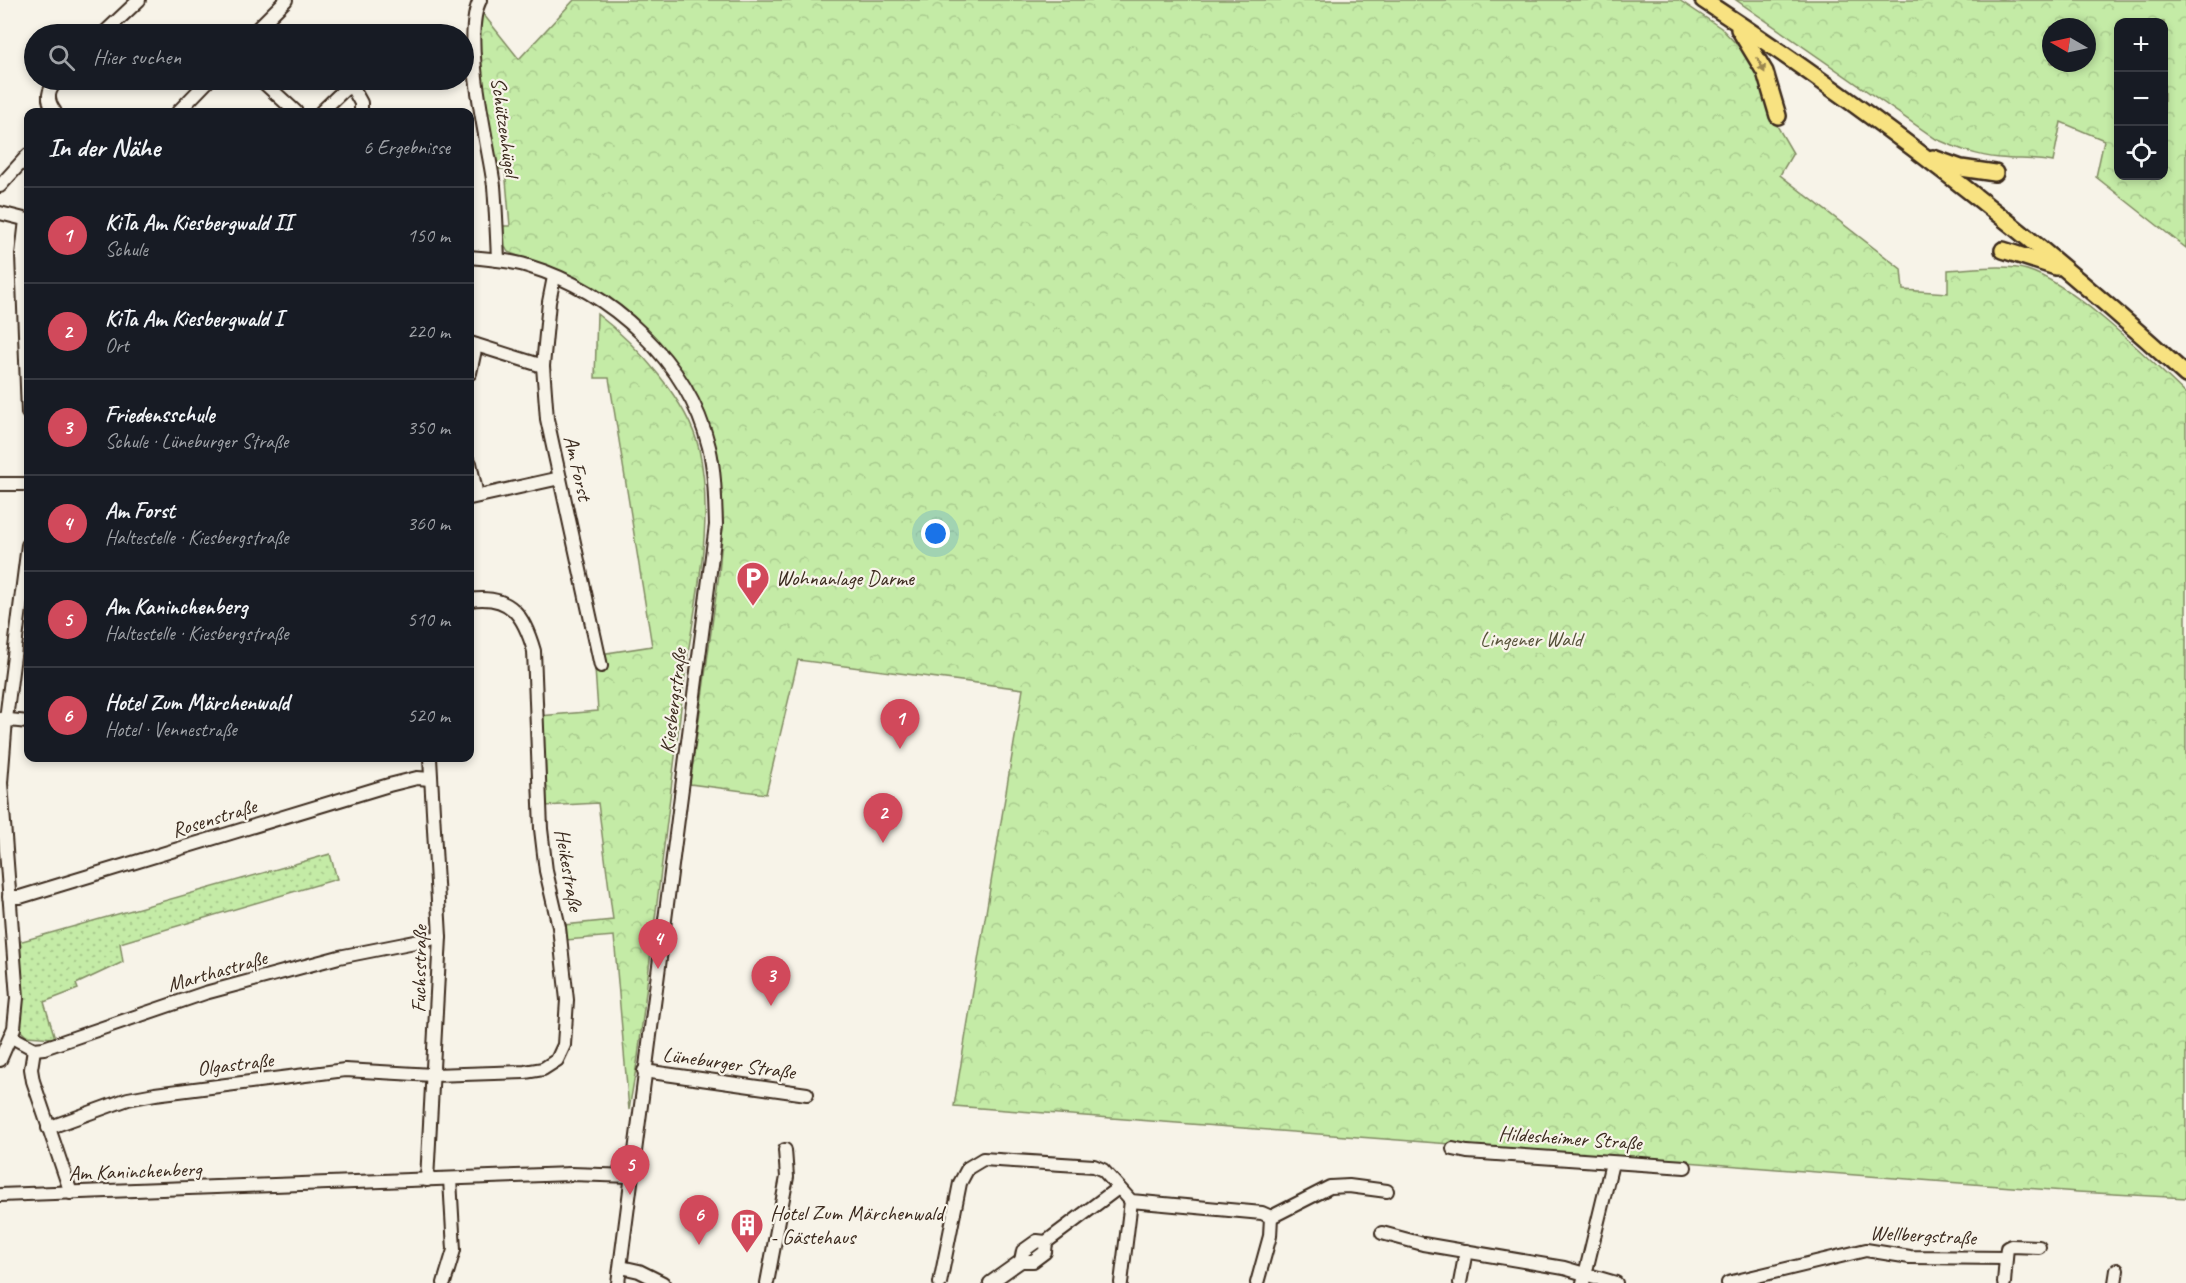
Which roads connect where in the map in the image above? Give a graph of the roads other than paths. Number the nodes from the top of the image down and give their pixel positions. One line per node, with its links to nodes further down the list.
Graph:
1 (139, 0): 6 (street)
2 (286, 0): 7 (street)
3 (480, 0): 8 (street, Schützenhügel)
4 (1703, 0): 5 (main road)
5 (1732, 19): 20 (main road, one-way to 20); 21 (main road)
6 (114, 24)
7 (262, 24)
8 (473, 24)
9 (474, 79): 30 (street, Schützenhügel)
10 (50, 90): 15 (street)
11 (199, 90): 16 (street)
12 (272, 90): 17 (street)
13 (347, 90): 18 (street)
14 (358, 90): 19 (street)
15 (53, 108)
16 (182, 108)
17 (292, 108)
18 (326, 108)
19 (361, 108)
20 (1778, 116)
21 (1922, 154): 23 (main road); 31 (main road)
22 (24, 159): 24 (street)
23 (1995, 173)
24 (0, 186)
25 (0, 213): 26 (street)
26 (24, 219)
27 (24, 241): 33 (street)
28 (2003, 250): 31 (main road)
29 (474, 257): 30 (street, Kiesbergstraße)
30 (498, 260): 32 (street, Kiesbergstraße)
31 (2070, 272): 36 (main road)
32 (554, 277): 35 (street, Am Forst); 54 (street, Kiesbergstraße)
33 (24, 285)
34 (474, 344): 35 (street)
35 (543, 366): 37 (street, Am Forst)
36 (2186, 375)
37 (560, 478): 40 (street); 44 (street, Am Forst)
38 (0, 484): 39 (street)
39 (24, 484)
40 (474, 497)
41 (474, 600): 55 (street, Heikestraße)
42 (24, 609): 43 (street)
43 (22, 640): 45 (street)
44 (601, 666)
45 (3, 719): 46 (street); 49 (street)
46 (24, 722)
47 (430, 762): 48 (street, Fuchsstraße)
48 (431, 779): 49 (street, Rosenstraße); 50 (street, Fuchsstraße)
49 (9, 897): 51 (street)
50 (440, 937): 52 (street, Marthastraße); 55 (street, Fuchsstraße)
51 (10, 1035): 52 (street); 53 (street)
52 (34, 1049): 57 (street)
53 (0, 1060)
54 (644, 1071): 56 (street, Lüneburger Straße); 62 (street, Kiesbergstraße)
55 (433, 1075): 57 (street, Olgastraße); 64 (street, Fuchsstraße)
56 (807, 1094)
57 (48, 1128): 67 (street)
58 (1453, 1149): 60 (street, Hildesheimer Straße)
59 (785, 1150): 81 (street)
60 (1612, 1163): 61 (street, Hildesheimer Straße); 77 (street)
61 (1685, 1167)
62 (632, 1176): 63 (street, Am Kaninchenberg); 75 (street, Kiesbergstraße)
63 (450, 1179): 64 (street, Am Kaninchenberg); 78 (street)
64 (427, 1180): 67 (street, Am Kaninchenberg)
65 (1118, 1188): 69 (street); 82 (street); 83 (street)
66 (1387, 1191): 70 (street)
67 (71, 1193): 68 (street, Am Kaninchenberg)
68 (0, 1195)
69 (1131, 1201): 70 (street); 84 (street)
70 (1271, 1217): 85 (street)
71 (1382, 1233): 73 (street)
72 (2039, 1247): 74 (street, Wellbergstraße)
73 (1466, 1251): 77 (street); 86 (street)
74 (2006, 1258): 88 (street, Wellbergstraße); 89 (street)
75 (621, 1267): 79 (street, Kiesbergstraße); 80 (street)
76 (2117, 1270): 90 (street)
77 (1584, 1279): 87 (street)
78 (444, 1283)
79 (618, 1283)
80 (663, 1283)
81 (767, 1283)
82 (940, 1283)
83 (990, 1283)
84 (1121, 1283)
85 (1257, 1283)
86 (1460, 1283)
87 (1616, 1283)
88 (1728, 1283)
89 (2004, 1283)
90 (2115, 1283)

